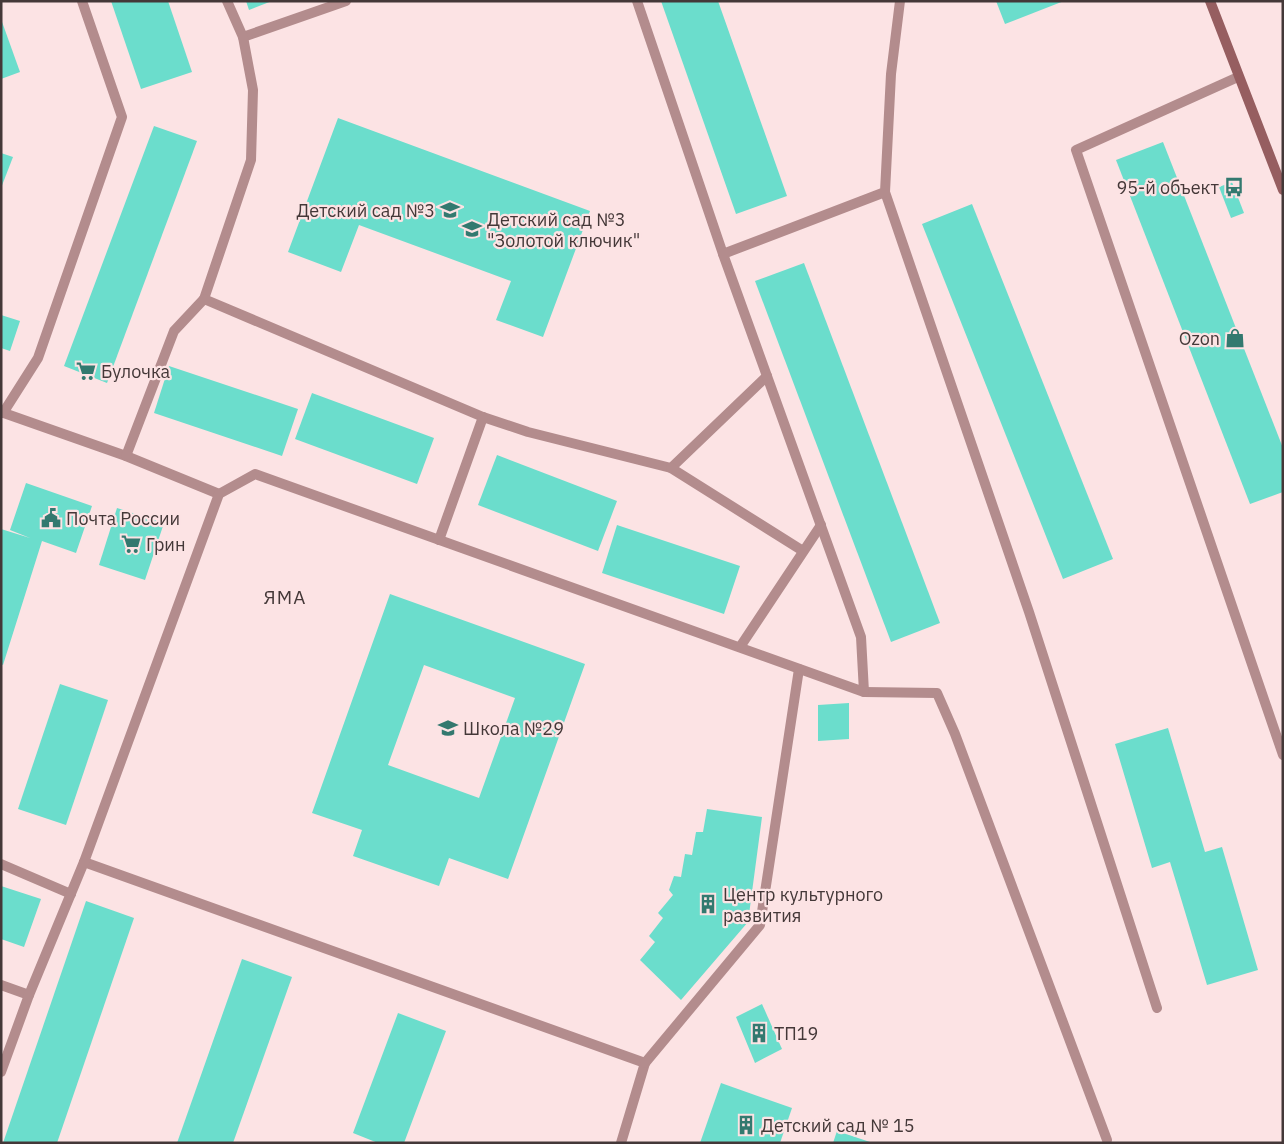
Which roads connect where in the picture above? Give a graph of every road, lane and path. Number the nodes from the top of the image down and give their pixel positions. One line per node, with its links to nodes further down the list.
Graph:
1 (82, 1): 14 (lane)
2 (227, 1): 7 (lane)
3 (346, 1): 7 (lane)
4 (637, 1): 11 (lane)
5 (900, 1): 10 (lane)
6 (1210, 1): 8 (street)
7 (243, 37): 12 (lane)
8 (1238, 77): 9 (street); 25 (lane)
9 (1283, 190)
10 (885, 192): 11 (lane); 31 (lane)
11 (723, 254): 13 (lane)
12 (204, 299): 15 (lane); 16 (lane)
13 (767, 376): 17 (lane); 19 (lane)
14 (2, 412): 16 (lane)
15 (483, 417): 17 (lane); 20 (lane)
16 (126, 456): 18 (lane)
17 (671, 468): 21 (lane)
18 (219, 494): 20 (lane); 26 (lane)
19 (821, 525): 21 (lane); 24 (lane)
20 (439, 540): 22 (lane)
21 (803, 551): 22 (lane)
22 (740, 647): 23 (lane)
23 (799, 668): 24 (lane); 32 (lane)
24 (864, 692): 34 (lane)
25 (1283, 755)
26 (84, 862): 28 (lane); 32 (lane)
27 (1, 864): 28 (lane)
28 (71, 894): 30 (lane)
29 (1, 985): 30 (lane)
30 (29, 995): 33 (lane)
31 (1157, 1008)
32 (646, 1063): 35 (lane)
33 (1, 1072)
34 (1107, 1140)
35 (620, 1143)

